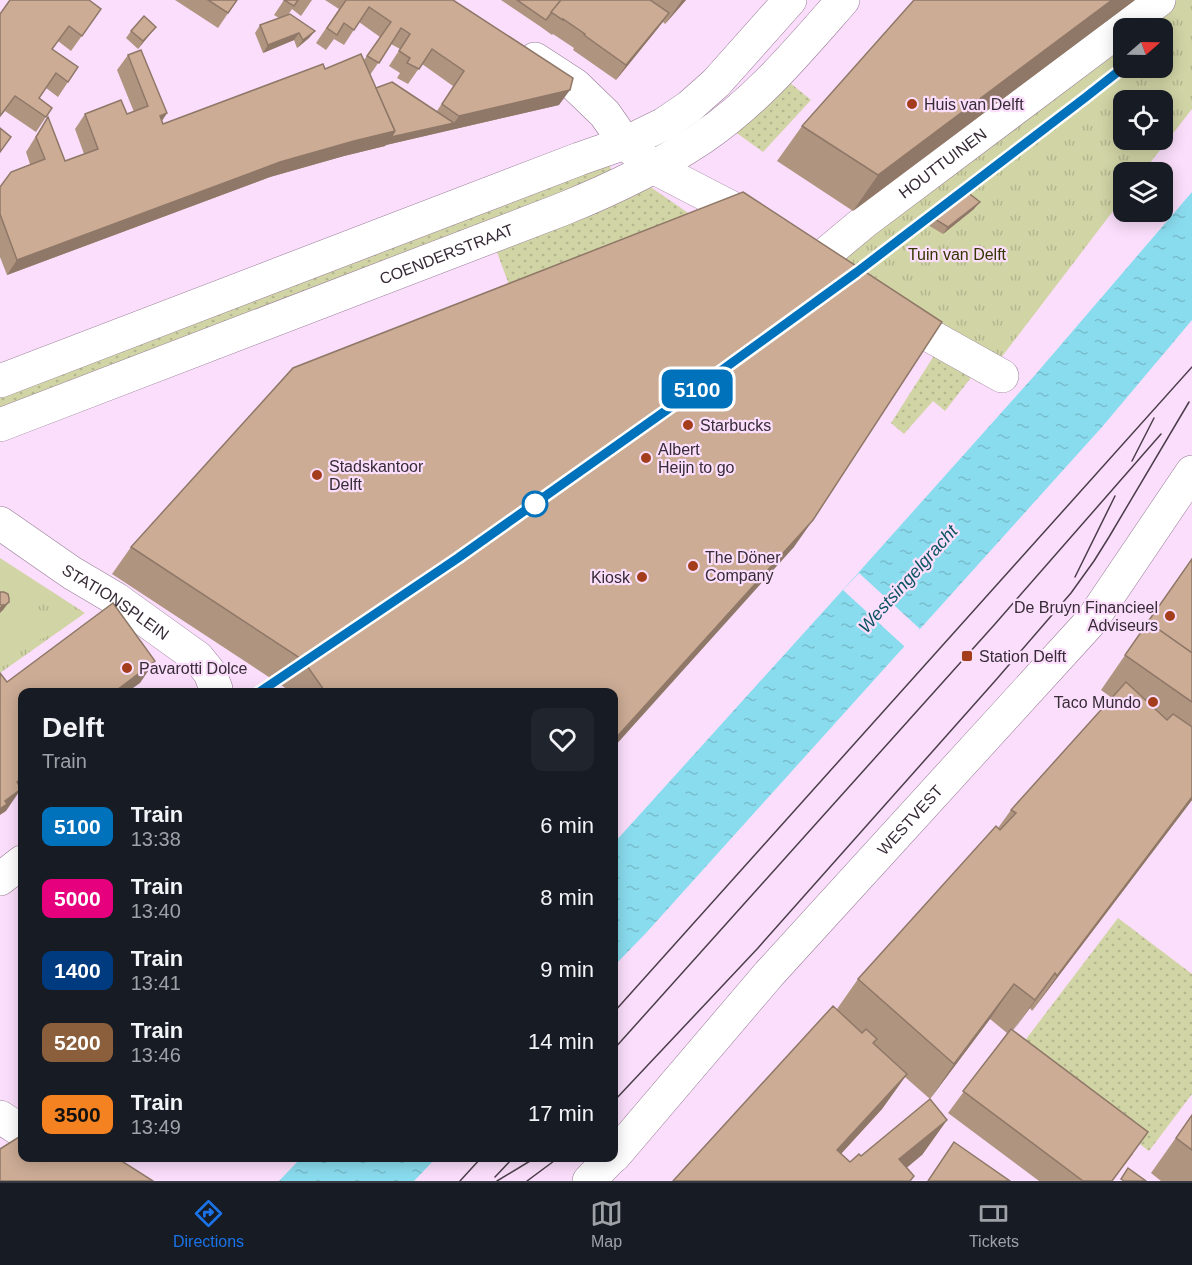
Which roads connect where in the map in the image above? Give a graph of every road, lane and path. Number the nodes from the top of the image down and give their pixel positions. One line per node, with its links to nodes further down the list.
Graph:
1 (790, 0): 5 (street)
2 (843, 0): 6 (street, COENDERSTRAAT)
3 (1159, 0): 7 (street, HOUTTUINEN)
4 (509, 41): 5 (street)
5 (626, 143): 6 (street); 9 (street)
6 (653, 167): 7 (street); 10 (street, COENDERSTRAAT)
7 (841, 281): 8 (street)
8 (1002, 376)
9 (0, 381)
10 (0, 425)
11 (1192, 472): 18 (street, WESTVEST)
12 (0, 524): 13 (street, STATIONSPLEIN)
13 (216, 688)
14 (18, 865): 15 (street)
15 (0, 879)
16 (0, 1117): 17 (street)
17 (18, 1128)
18 (618, 1150)
19 (607, 1162): 20 (street, WESTVEST)
20 (589, 1181)

